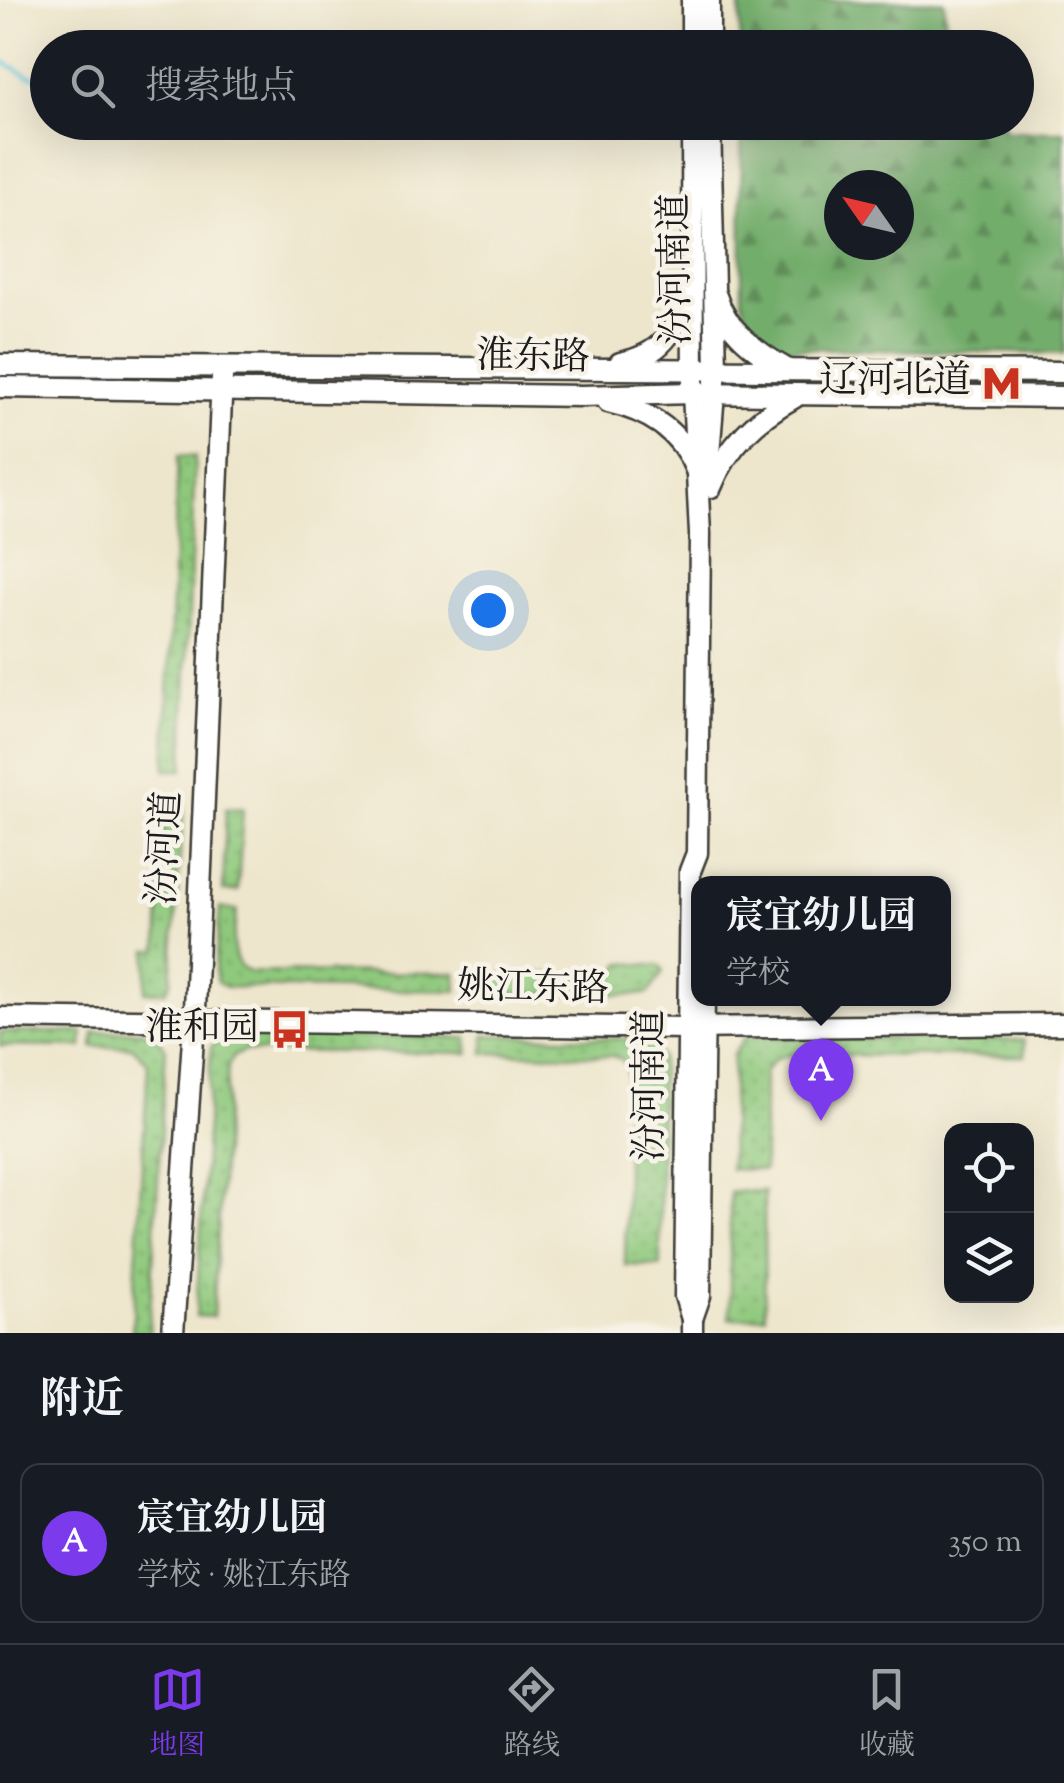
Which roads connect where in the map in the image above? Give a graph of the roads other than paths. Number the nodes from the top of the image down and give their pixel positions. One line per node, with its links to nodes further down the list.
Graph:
1 (692, 0): 3 (main road)
2 (708, 0): 4 (main road)
3 (692, 30)
4 (709, 30)
5 (693, 140): 7 (main road, 汾河南道)
6 (709, 140): 7 (main road, 汾河南道)
7 (703, 285): 10 (main road); 11 (main road, 汾河南道); 12 (main road, 汾河南道); 13 (main road)
8 (0, 364): 9 (main road, 淮东路)
9 (222, 366): 10 (main road, 淮东路); 16 (main road, 汾河道)
10 (598, 367): 11 (main road, 淮东路)
11 (693, 369): 12 (main road, 淮东路); 17 (main road, 汾河南道)
12 (716, 369): 13 (main road, 淮东路); 17 (main road, 汾河南道)
13 (790, 371): 14 (main road, 淮东路)
14 (1064, 372)
15 (0, 387): 16 (main road, 淮东路)
16 (222, 389): 18 (main road, 淮东路); 28 (main road, 汾河道)
17 (704, 394): 18 (main road, 淮东路); 19 (main road, 淮东路); 21 (main road, 汾河南道); 22 (main road, 汾河南道)
18 (582, 396): 21 (main road)
19 (796, 396): 20 (main road, 淮东路); 22 (main road)
20 (1064, 397)
21 (698, 476): 23 (main road, 汾河南道)
22 (705, 502): 23 (main road, 汾河南道)
23 (700, 534): 24 (main road, 汾河南道)
24 (698, 853): 25 (main road, 汾河南道); 26 (main road, 汾河南道)
25 (704, 876)
26 (691, 892)
27 (0, 1008): 28 (main road, 姚江东路)
28 (194, 1014): 29 (main road, 姚江东路); 30 (main road, 姚江东路); 33 (main road, 汾河道)
29 (697, 1017): 31 (main road, 姚江东路); 32 (main road, 汾河南道)
30 (0, 1018)
31 (1064, 1021)
32 (692, 1326)
33 (173, 1333)

